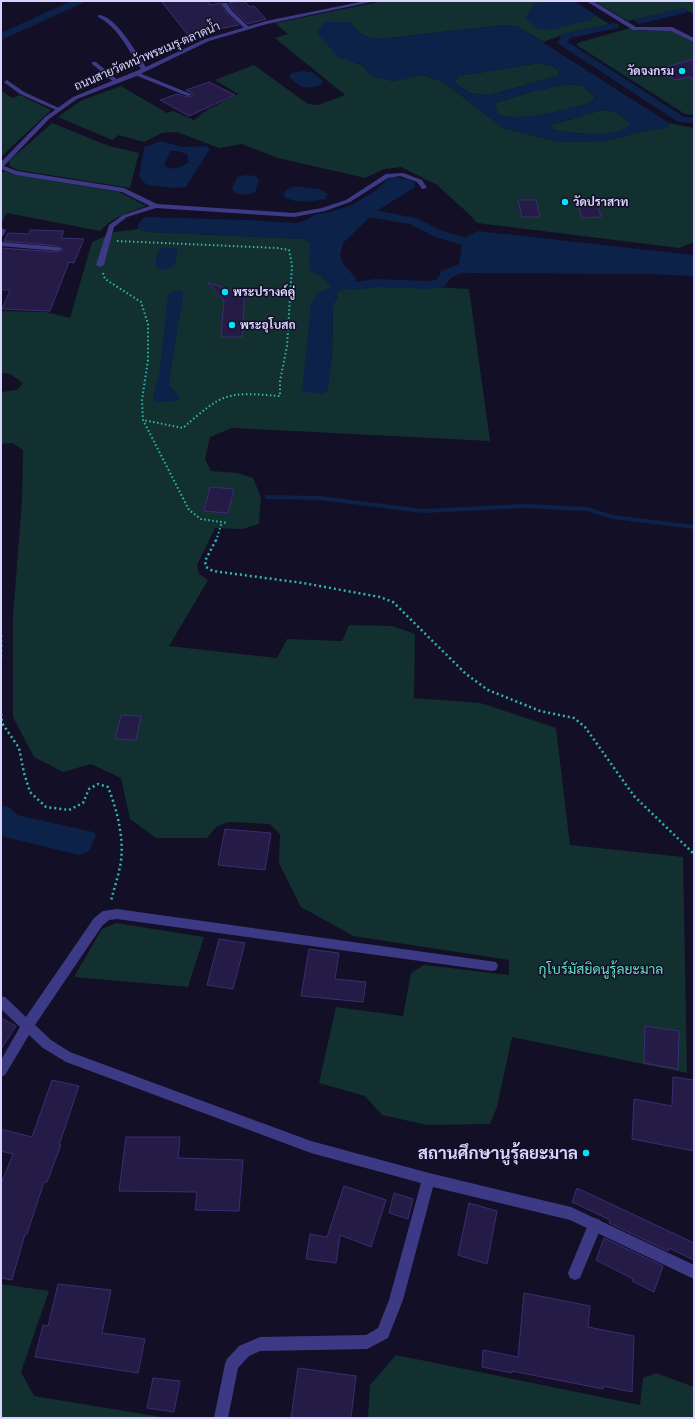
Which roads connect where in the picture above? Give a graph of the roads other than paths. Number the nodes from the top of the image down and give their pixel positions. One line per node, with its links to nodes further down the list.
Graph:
1 (373, 1): 5 (street, ถนนสายวัดหน้าพระเมรุ-ตลาดน้ำ)
2 (589, 1): 6 (street)
3 (225, 4): 5 (street)
4 (100, 16): 8 (street)
5 (247, 28): 8 (street, ถนนสายวัดหน้าพระเมรุ-ตลาดน้ำ)
6 (694, 40)
7 (94, 62): 11 (street)
8 (145, 70): 9 (street, ถนนสายวัดหน้าพระเมรุ-ตลาดน้ำ)
9 (138, 74): 11 (street, ถนนสายวัดหน้าพระเมรุ-ตลาดน้ำ); 12 (street)
10 (7, 82): 13 (street)
11 (117, 82): 13 (street, ถนนสายวัดหน้าพระเมรุ-ตลาดน้ำ)
12 (189, 95)
13 (58, 109): 14 (street, ถนนสายวัดหน้าพระเมรุ-ตลาดน้ำ)
14 (1, 166): 16 (street)
15 (424, 188): 16 (street)
16 (156, 206): 19 (street)
17 (1, 244): 18 (street)
18 (58, 249)
19 (100, 265)
20 (492, 966): 22 (street)
21 (1, 1001): 22 (street)
22 (28, 1025): 23 (street); 24 (street)
23 (1, 1071)
24 (429, 1179): 25 (street); 28 (street)
25 (595, 1225): 26 (street); 27 (street)
26 (694, 1272)
27 (575, 1273)
28 (221, 1418)

